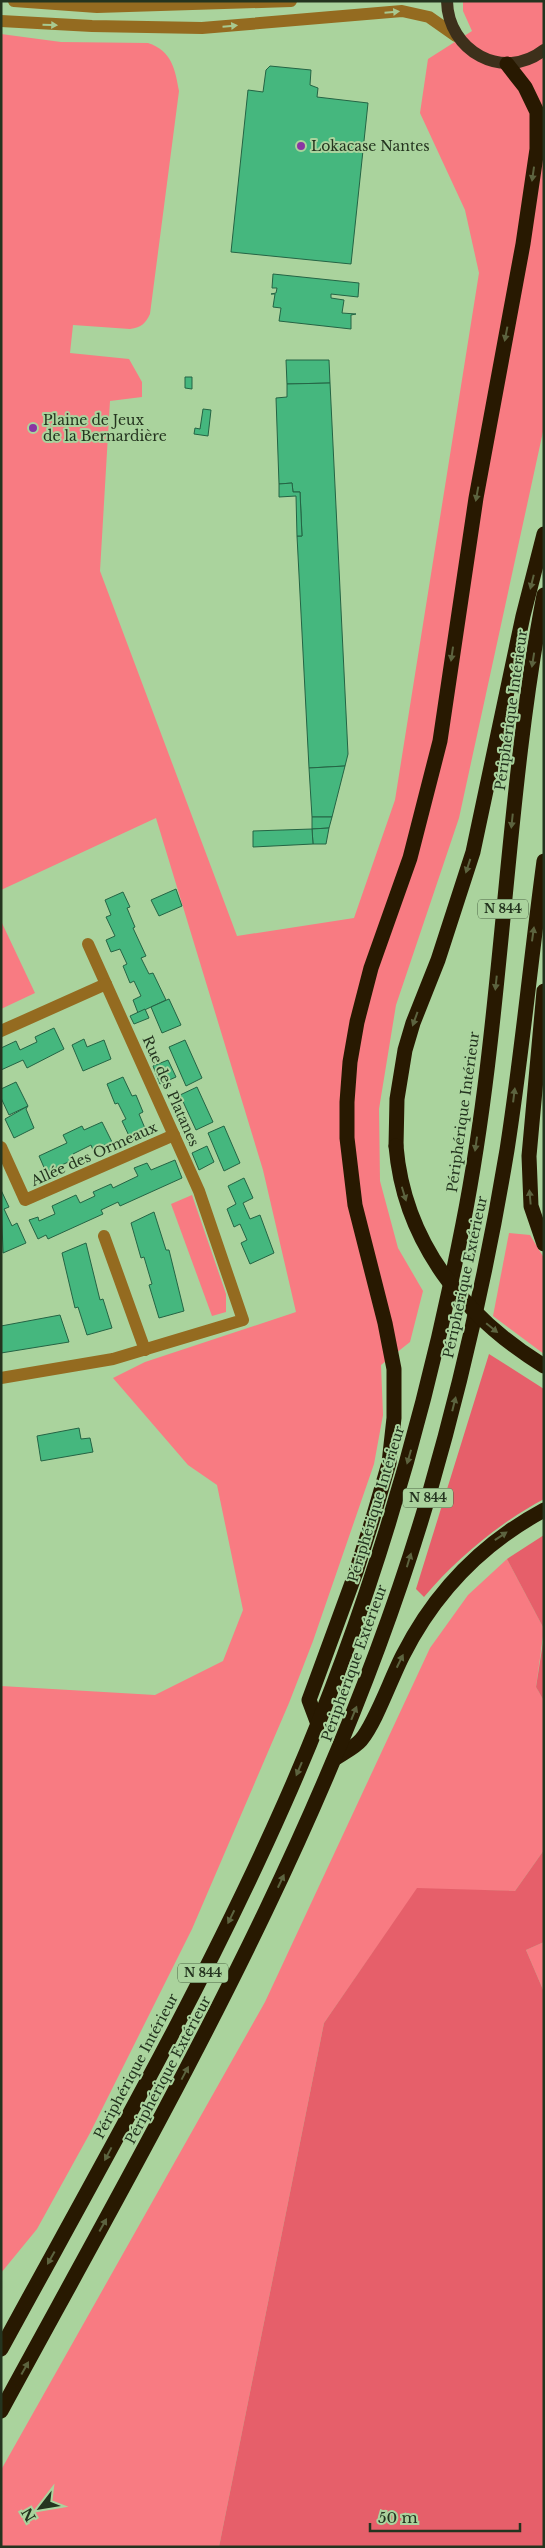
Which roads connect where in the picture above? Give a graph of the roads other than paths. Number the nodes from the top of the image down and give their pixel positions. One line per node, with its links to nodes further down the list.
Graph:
1 (14, 1): 4 (street)
2 (291, 1): 4 (street)
3 (447, 1): 7 (main road)
4 (227, 5): 6 (street)
5 (1, 21): 6 (street, one-way to 6)
6 (202, 28): 7 (street, one-way to 7)
7 (456, 36): 9 (main road)
8 (544, 50): 9 (main road)
9 (507, 64): 25 (highway, one-way to 25)
10 (544, 534): 22 (highway, one-way to 22, bridge)
11 (544, 595): 25 (highway, Périphérique Intérieur / N 844, one-way to 25)
12 (544, 863): 26 (highway, Périphérique Extérieur / N 844, one-way to 12)
13 (88, 944): 14 (street, Rue des Platanes)
14 (106, 984): 16 (street); 17 (street, Rue des Platanes)
15 (544, 991): 20 (highway, one-way to 15)
16 (1, 1031)
17 (174, 1135): 18 (street, Allée des Ormeaux); 21 (street, Rue des Platanes)
18 (1, 1147)
19 (104, 1236): 21 (street)
20 (544, 1244)
21 (145, 1350): 23 (street)
22 (544, 1366)
23 (1, 1378)
24 (544, 1510): 26 (highway, one-way to 24)
25 (318, 1724): 27 (highway, Périphérique Intérieur / N 844, one-way to 27)
26 (336, 1758): 28 (highway, Périphérique Extérieur / N 844, one-way to 26)
27 (1, 2349)
28 (1, 2411)

